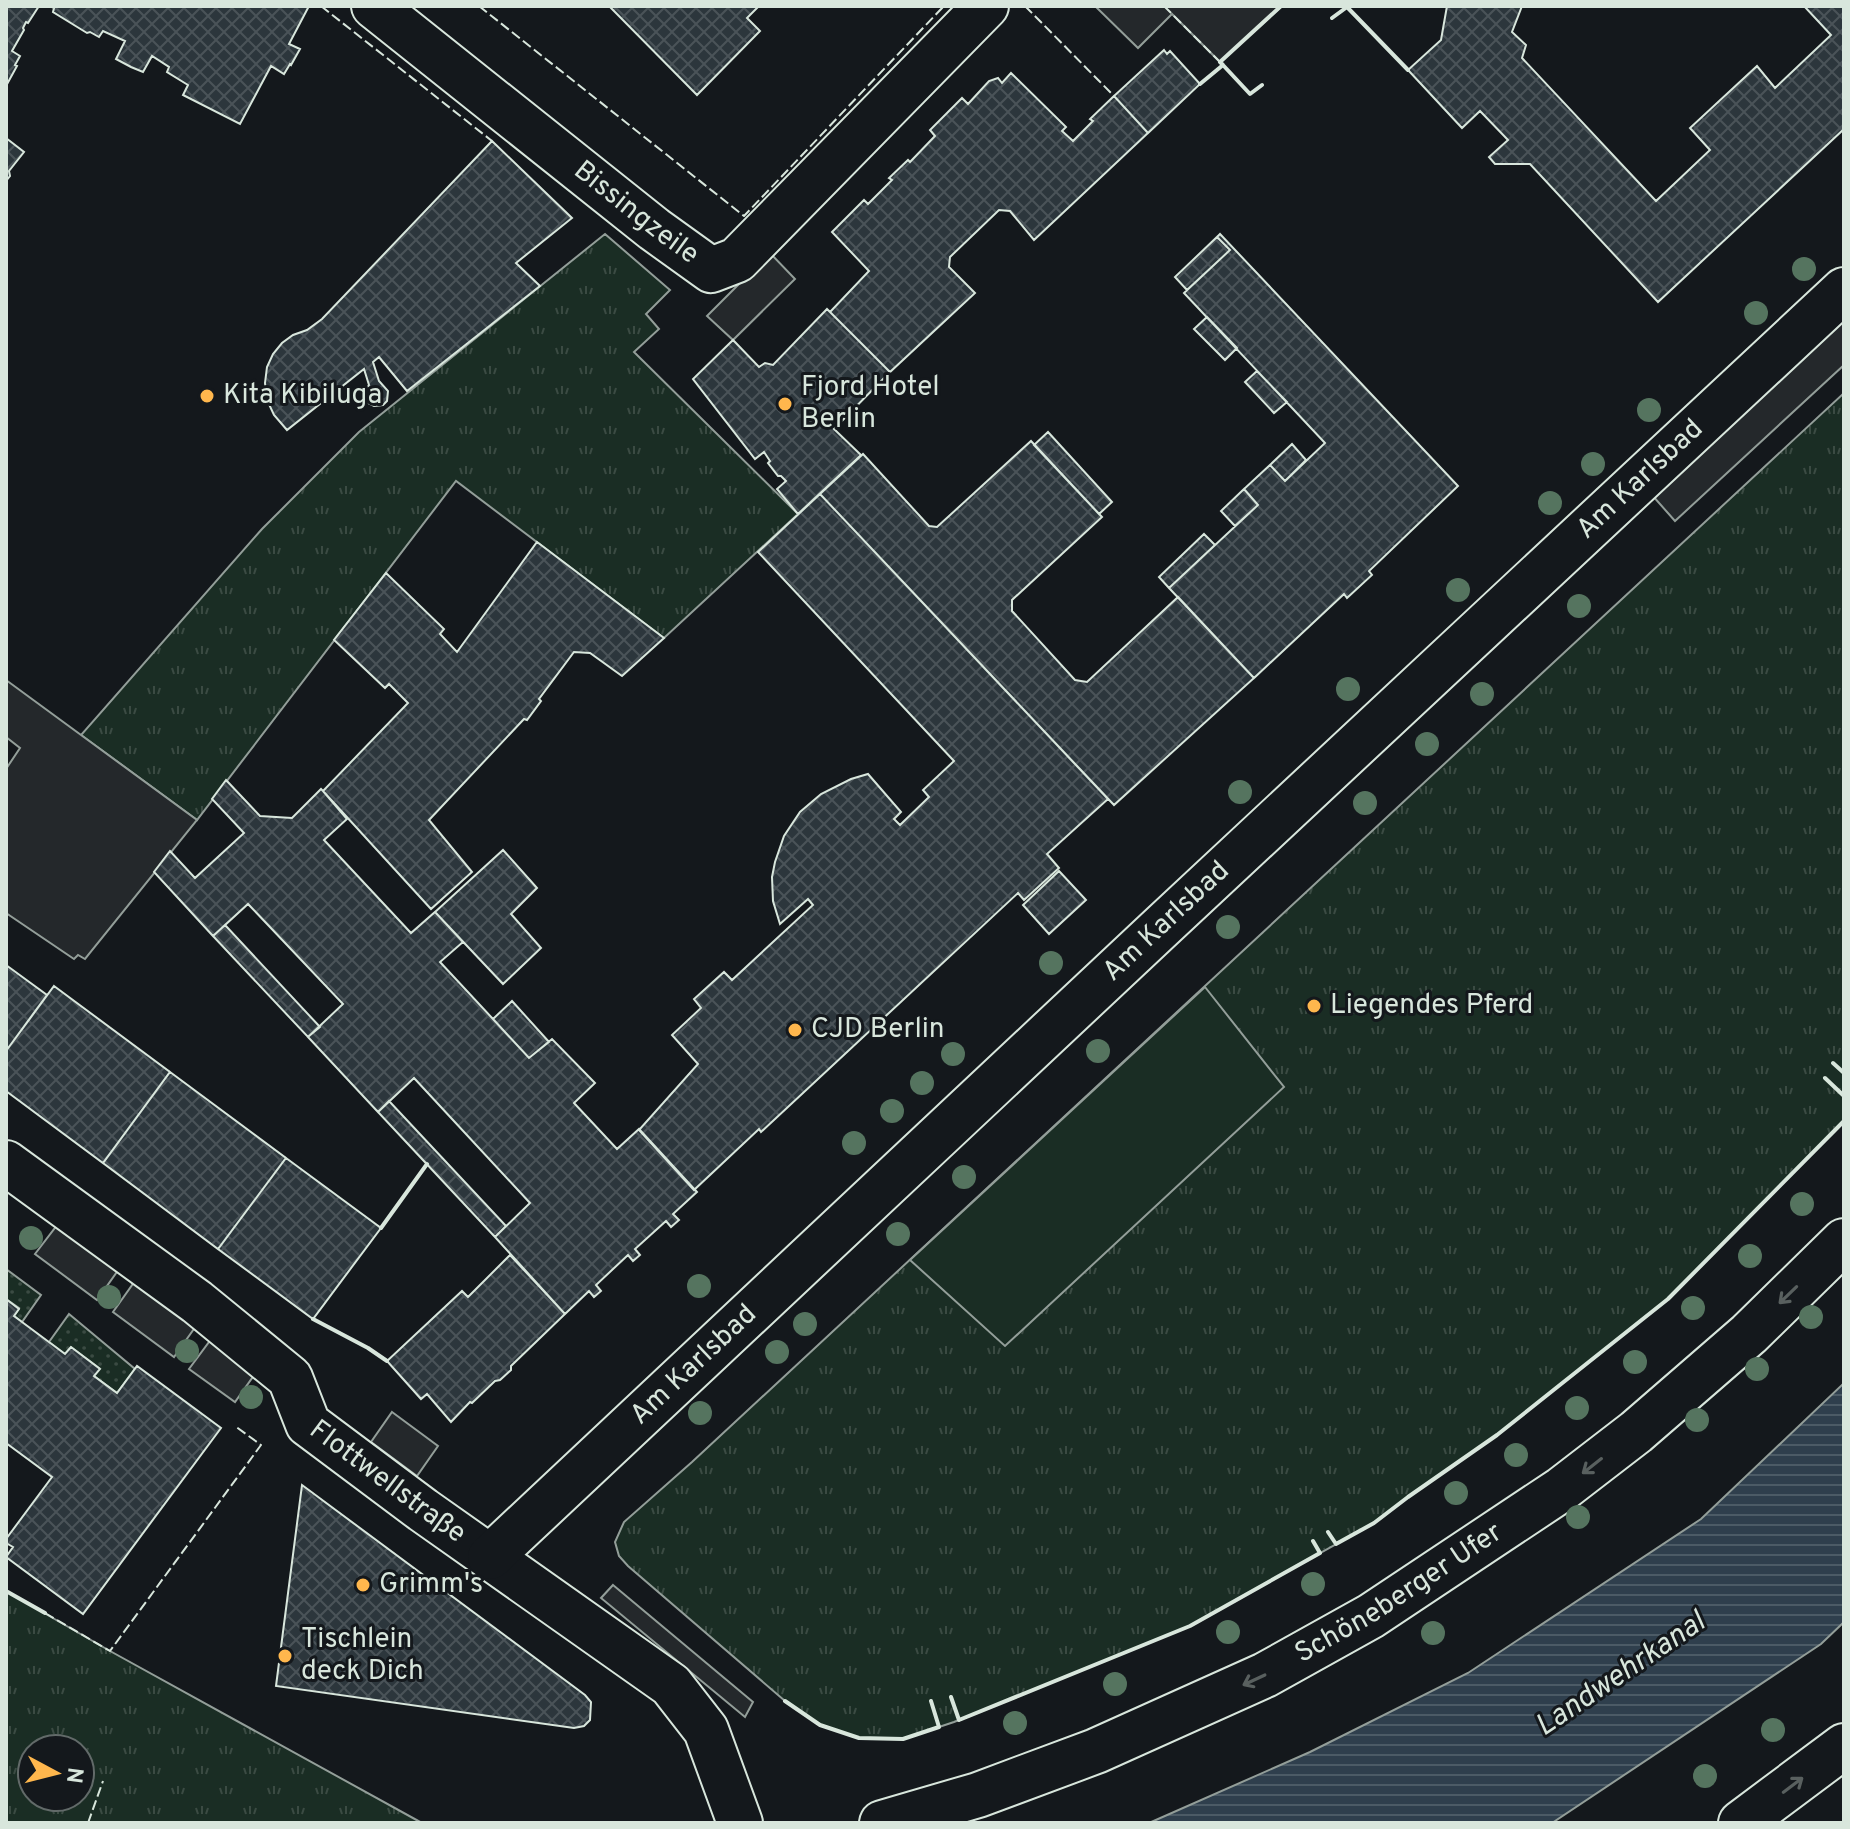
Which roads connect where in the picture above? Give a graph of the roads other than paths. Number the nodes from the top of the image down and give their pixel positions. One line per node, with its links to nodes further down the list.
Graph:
1 (374, 6): 2 (street, Bissingzeile)
2 (986, 6)
3 (1844, 290): 6 (street, Am Karlsbad)
4 (6, 1163): 6 (street, Flottwellstraße)
5 (1844, 1241): 9 (street, Schöneberger Ufer, one-way to 9)
6 (490, 1557): 8 (street, Flottwellstraße)
7 (1844, 1746): 10 (street, one-way to 7)
8 (740, 1823)
9 (882, 1823)
10 (1741, 1823)

